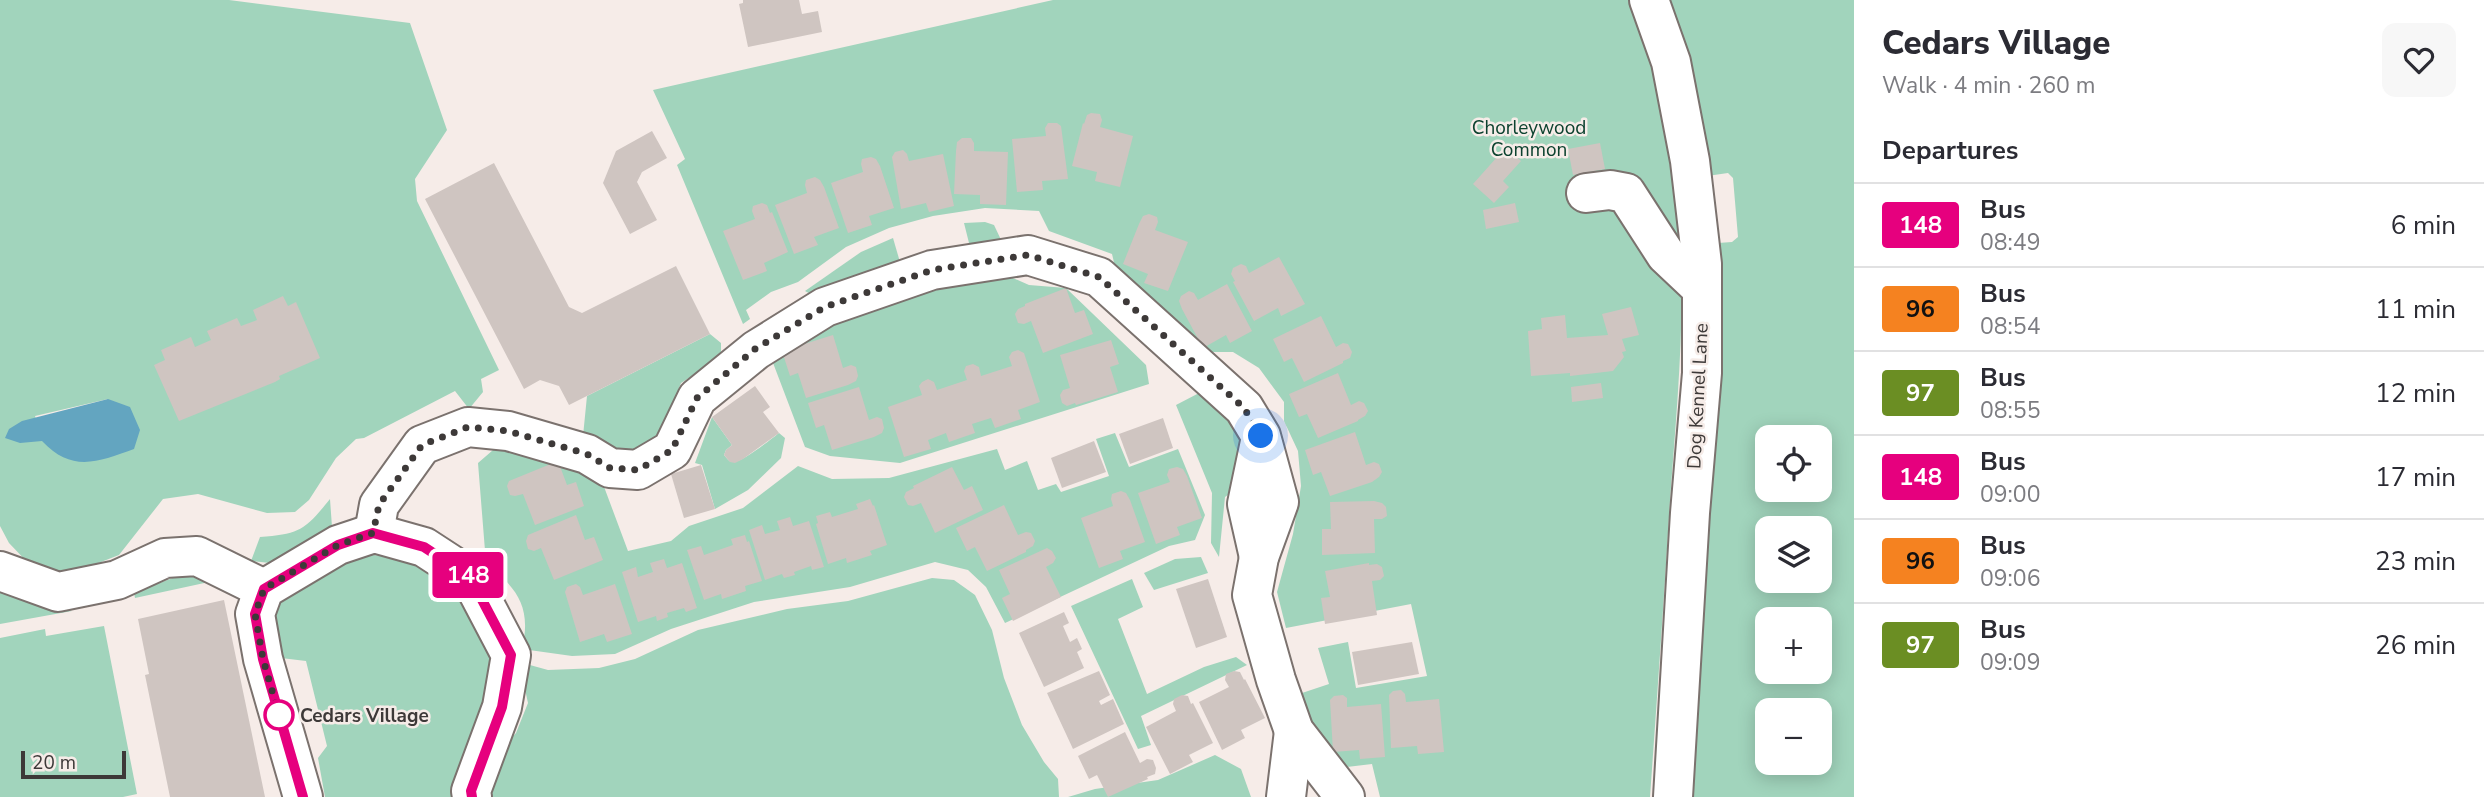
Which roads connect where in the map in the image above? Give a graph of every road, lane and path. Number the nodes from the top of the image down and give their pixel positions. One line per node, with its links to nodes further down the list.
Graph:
1 (1649, 0): 3 (street, Dog Kennel Lane)
2 (1586, 193): 3 (street)
3 (1702, 288): 12 (street, Dog Kennel Lane)
4 (373, 533): 6 (street); 7 (street); 9 (street)
5 (0, 571): 6 (street)
6 (264, 589): 8 (street)
7 (1294, 731): 10 (street); 11 (street)
8 (303, 797)
9 (472, 797)
10 (1286, 797)
11 (1345, 797)
12 (1673, 797)

